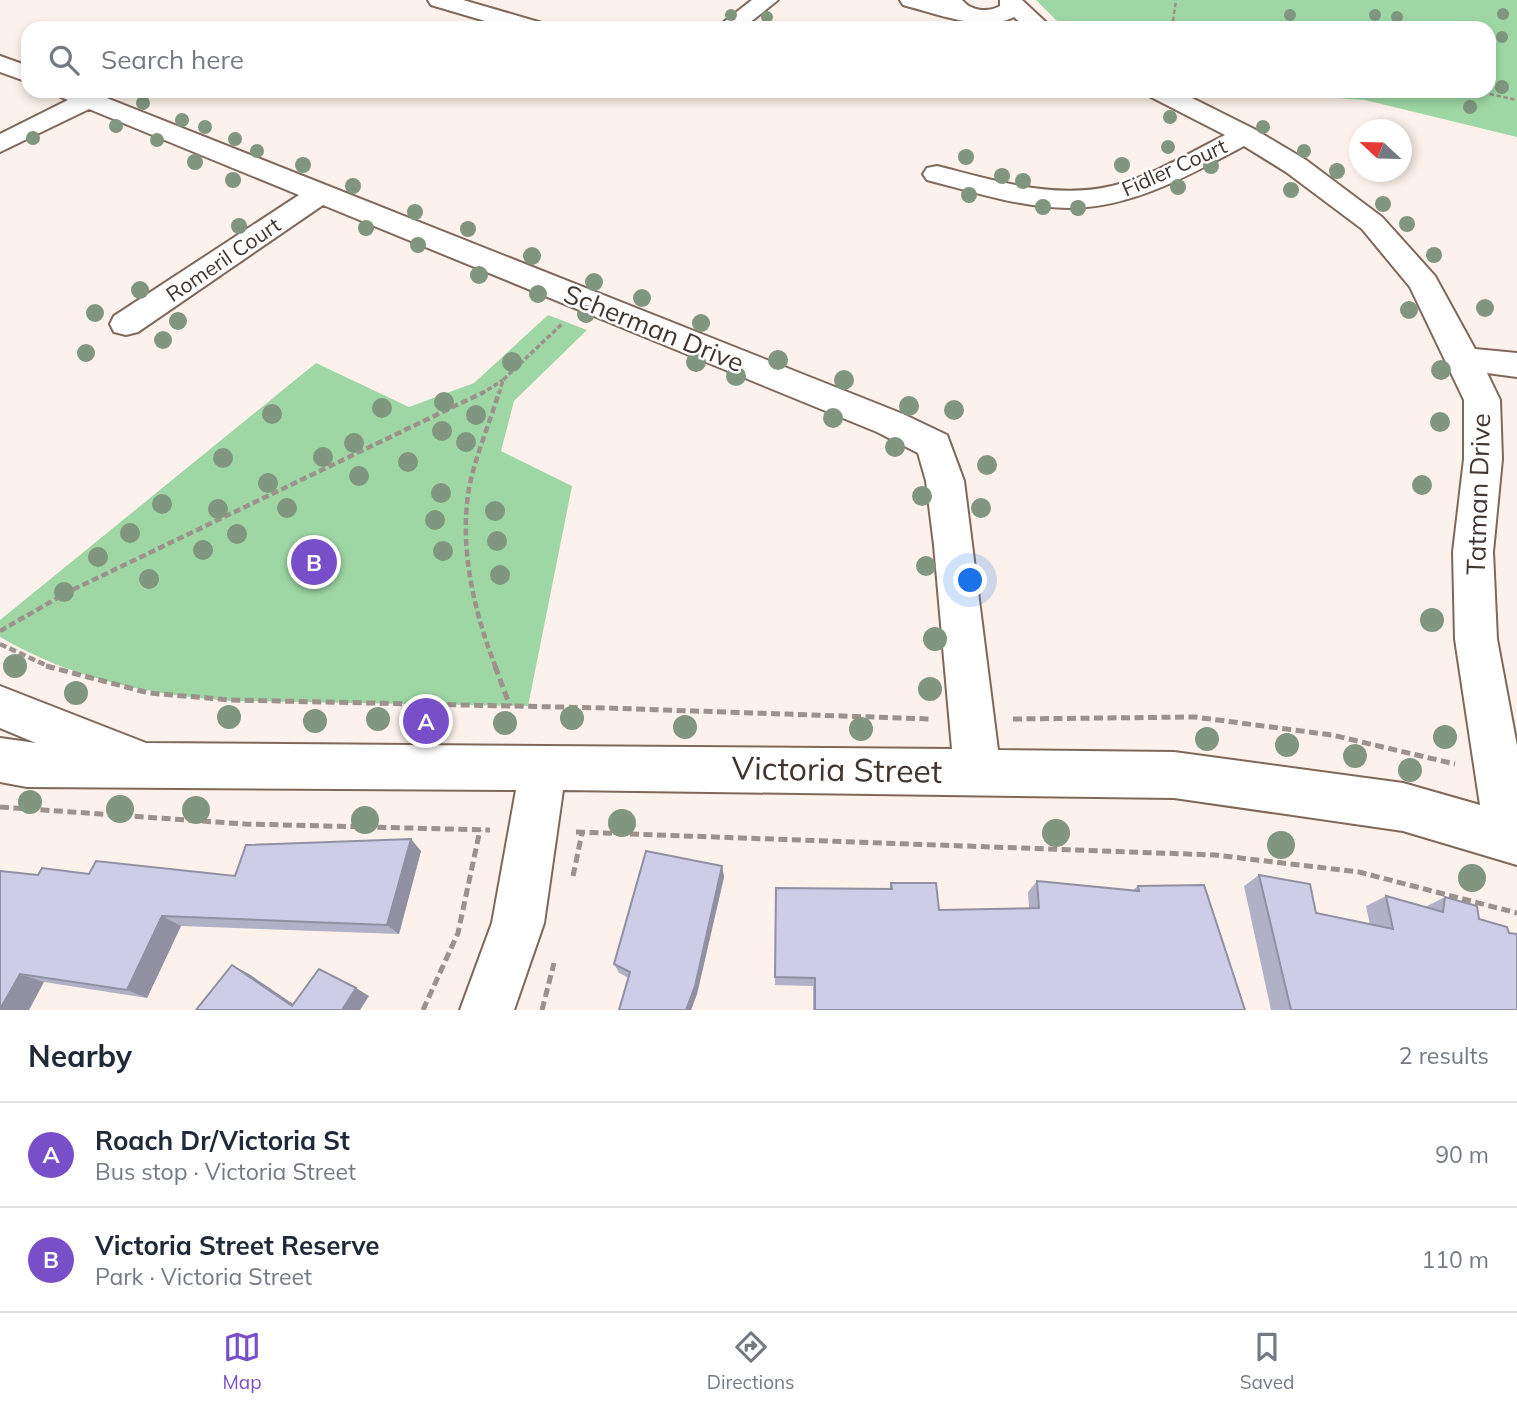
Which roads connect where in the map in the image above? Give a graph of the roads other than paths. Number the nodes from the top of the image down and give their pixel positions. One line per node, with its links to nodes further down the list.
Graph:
1 (439, 0): 7 (street)
2 (767, 0): 8 (street)
3 (911, 0): 5 (street)
4 (1012, 2): 6 (street); 10 (street)
5 (954, 5): 6 (street)
6 (989, 17): 9 (street)
7 (510, 21)
8 (738, 21)
9 (1007, 21)
10 (1032, 21)
11 (0, 63): 12 (street)
12 (21, 72)
13 (72, 98): 17 (street)
14 (84, 98): 19 (street, Scherman Drive)
15 (1172, 98): 16 (street, Tatman Drive)
16 (1245, 135): 18 (street, Fidler Court); 21 (street, Tatman Drive)
17 (0, 144)
18 (937, 174)
19 (321, 193): 20 (street, Romeril Court); 27 (street, Scherman Drive)
20 (126, 324)
21 (1464, 359): 22 (street); 28 (street, Tatman Drive)
22 (1517, 365)
23 (0, 707): 25 (street, Victoria Street)
24 (0, 760): 25 (street, Victoria Street)
25 (150, 766): 26 (street, Victoria Street)
26 (544, 768): 27 (street, Victoria Street); 29 (street)
27 (977, 771): 28 (street, Victoria Street)
28 (1513, 839)
29 (486, 1010)

